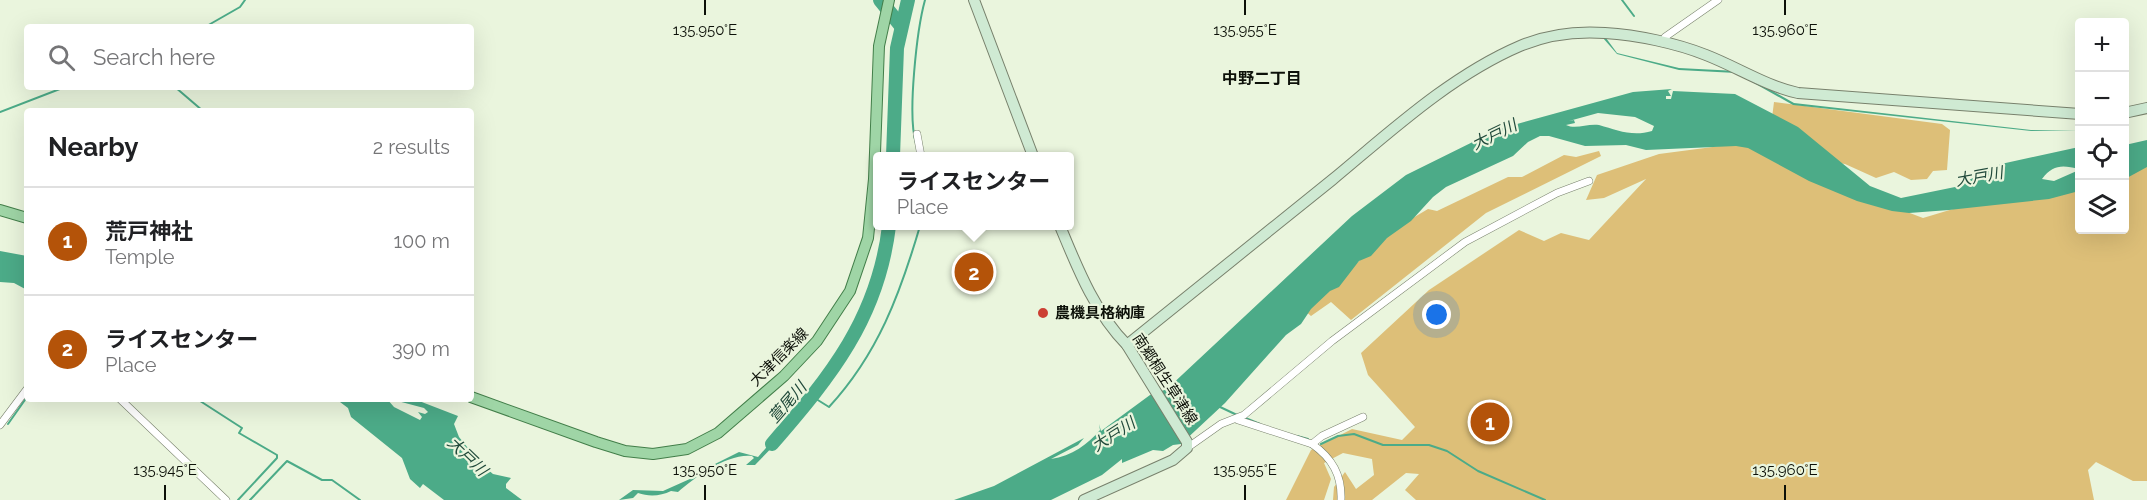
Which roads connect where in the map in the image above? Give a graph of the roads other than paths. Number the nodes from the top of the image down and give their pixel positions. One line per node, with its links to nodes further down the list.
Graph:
1 (889, 0): 9 (main road, 大津信楽線)
2 (974, 0): 11 (street)
3 (1718, 0): 4 (street)
4 (1663, 43): 7 (street); 17 (street)
5 (2147, 108): 6 (street)
6 (2129, 112)
7 (2075, 114)
8 (917, 134): 10 (street)
9 (876, 152)
10 (920, 152)
11 (1031, 152)
12 (1589, 181): 22 (street)
13 (873, 201): 19 (main road, 大津信楽線)
14 (0, 210): 15 (main road)
15 (24, 217)
16 (1062, 230): 17 (street, 南郷桐生草津線)
17 (1127, 345): 25 (street, 南郷桐生草津線)
18 (24, 392): 23 (street)
19 (474, 398)
20 (123, 402): 26 (street)
21 (1363, 417): 24 (street)
22 (1241, 418): 24 (street); 25 (street)
23 (0, 424)
24 (1312, 444): 28 (street)
25 (1187, 445): 27 (street, 南郷桐生草津線)
26 (226, 500)
27 (1084, 500)
28 (1341, 500)

